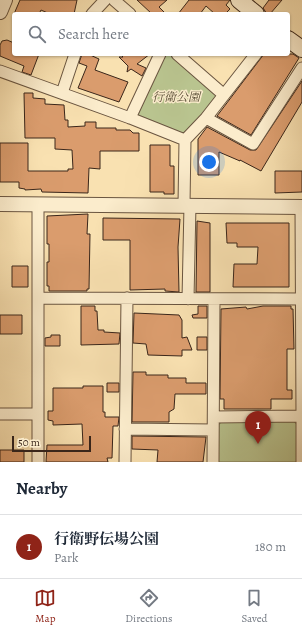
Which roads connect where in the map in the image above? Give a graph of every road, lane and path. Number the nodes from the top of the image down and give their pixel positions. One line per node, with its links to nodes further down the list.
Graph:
1 (5, 0): 5 (street)
2 (105, 0): 6 (street)
3 (114, 0): 7 (street)
4 (239, 0): 8 (main road)
5 (0, 12)
6 (94, 12)
7 (128, 12)
8 (254, 12)
9 (290, 41): 10 (main road)
10 (302, 50)
11 (74, 56): 17 (street)
12 (159, 56): 19 (street)
13 (178, 56): 18 (street)
14 (254, 56): 18 (street)
15 (302, 68): 20 (street)
16 (0, 71): 17 (street)
17 (62, 93): 19 (street)
18 (224, 95): 20 (street)
19 (130, 118): 21 (street)
20 (206, 118): 21 (street)
21 (185, 140): 24 (street)
22 (0, 204): 23 (street)
23 (38, 204): 24 (street); 26 (street)
24 (187, 205): 25 (street); 28 (street)
25 (302, 206): 29 (street)
26 (38, 298): 27 (street); 32 (street)
27 (127, 298): 28 (street); 35 (street)
28 (188, 299): 30 (street)
29 (302, 299): 30 (street); 33 (street)
30 (214, 300): 34 (street)
31 (0, 414): 32 (street)
32 (38, 414): 37 (street)
33 (302, 416): 34 (street); 40 (street)
34 (214, 417): 36 (street)
35 (125, 428): 36 (street); 38 (street)
36 (213, 430): 39 (street)
37 (38, 462)
38 (125, 462)
39 (213, 462)
40 (302, 462)

